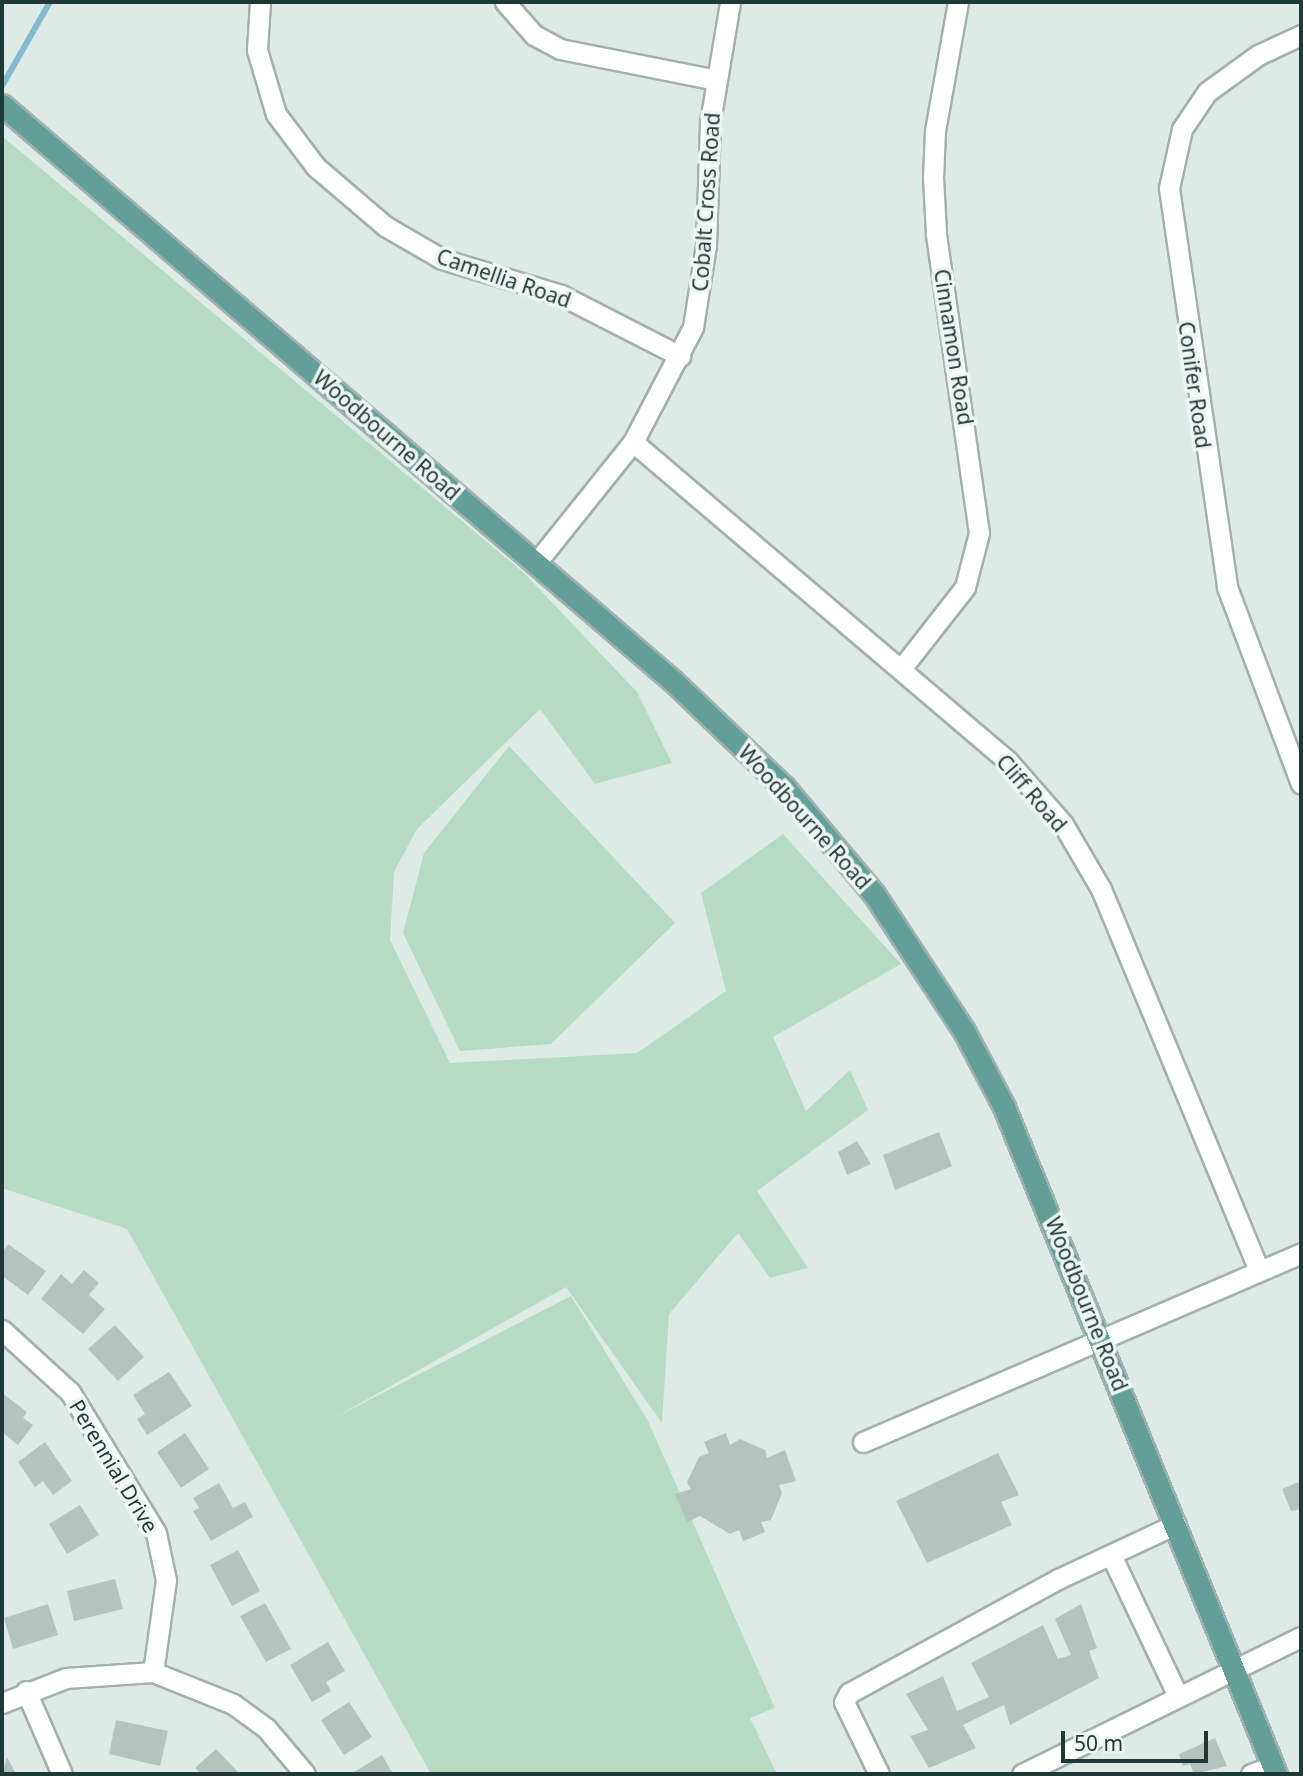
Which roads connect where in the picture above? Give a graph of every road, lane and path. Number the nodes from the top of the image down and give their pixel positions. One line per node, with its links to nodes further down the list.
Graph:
1 (260, 2): 8 (street, Camellia Road)
2 (505, 2): 6 (street)
3 (730, 2): 6 (street, Cobalt Cross Road)
4 (958, 2): 11 (street, Cinnamon Road)
5 (1301, 35): 12 (street, Conifer Road)
6 (716, 80): 8 (street, Cobalt Cross Road)
7 (2, 105): 10 (main road, Woodbourne Road)
8 (680, 356): 9 (street, Cobalt Cross Road)
9 (633, 442): 10 (street, Cobalt Cross Road); 11 (street, Cliff Road)
10 (536, 563): 16 (main road, Woodbourne Road)
11 (901, 669): 14 (street, Cliff Road)
12 (1301, 784)
13 (1301, 1253): 14 (street)
14 (1259, 1271): 16 (street)
15 (2, 1330): 22 (street, Perennial Drive)
16 (1100, 1336): 17 (street); 18 (main road, Woodbourne Road)
17 (863, 1442)
18 (1176, 1524): 19 (street); 21 (main road, Woodbourne Road)
19 (1111, 1555): 24 (street); 29 (street)
20 (1301, 1637): 21 (street)
21 (1233, 1666): 24 (street); 26 (main road, Woodbourne Road)
22 (152, 1672): 23 (street); 28 (street)
23 (26, 1691): 25 (street); 27 (street)
24 (1178, 1696): 30 (street)
25 (2, 1703)
26 (1275, 1770): 31 (street)
27 (62, 1774)
28 (305, 1774)
29 (879, 1774)
30 (1022, 1774)
31 (1251, 1774)

